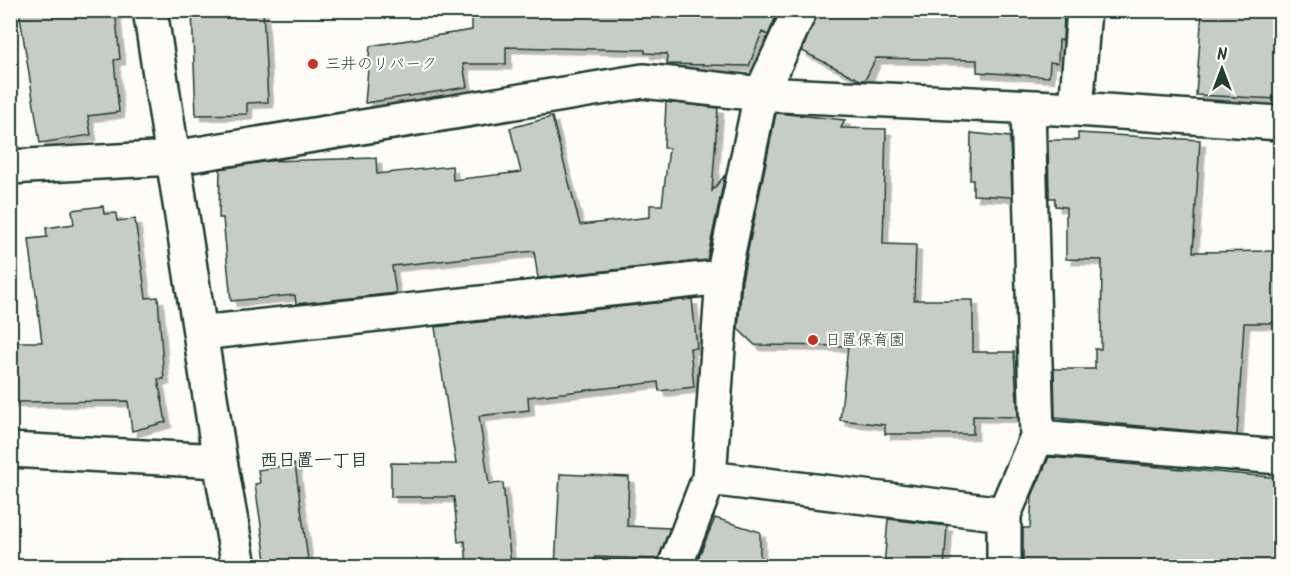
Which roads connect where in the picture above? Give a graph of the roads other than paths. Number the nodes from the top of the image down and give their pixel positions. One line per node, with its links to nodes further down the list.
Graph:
1 (150, 10): 8 (street)
2 (800, 10): 4 (street)
3 (1084, 10): 6 (street)
4 (761, 94): 5 (street); 8 (street); 10 (street)
5 (1028, 108): 6 (street); 12 (street)
6 (1076, 109): 7 (street)
7 (1281, 123)
8 (173, 158): 9 (street); 11 (street)
9 (10, 167)
10 (723, 277): 11 (street); 16 (street)
11 (200, 333): 15 (street)
12 (1036, 437): 14 (street); 17 (street)
13 (10, 450): 15 (street)
14 (1281, 457)
15 (220, 461): 18 (street)
16 (709, 478): 17 (street); 19 (street)
17 (1004, 514): 20 (street)
18 (239, 567)
19 (675, 567)
20 (1004, 567)

